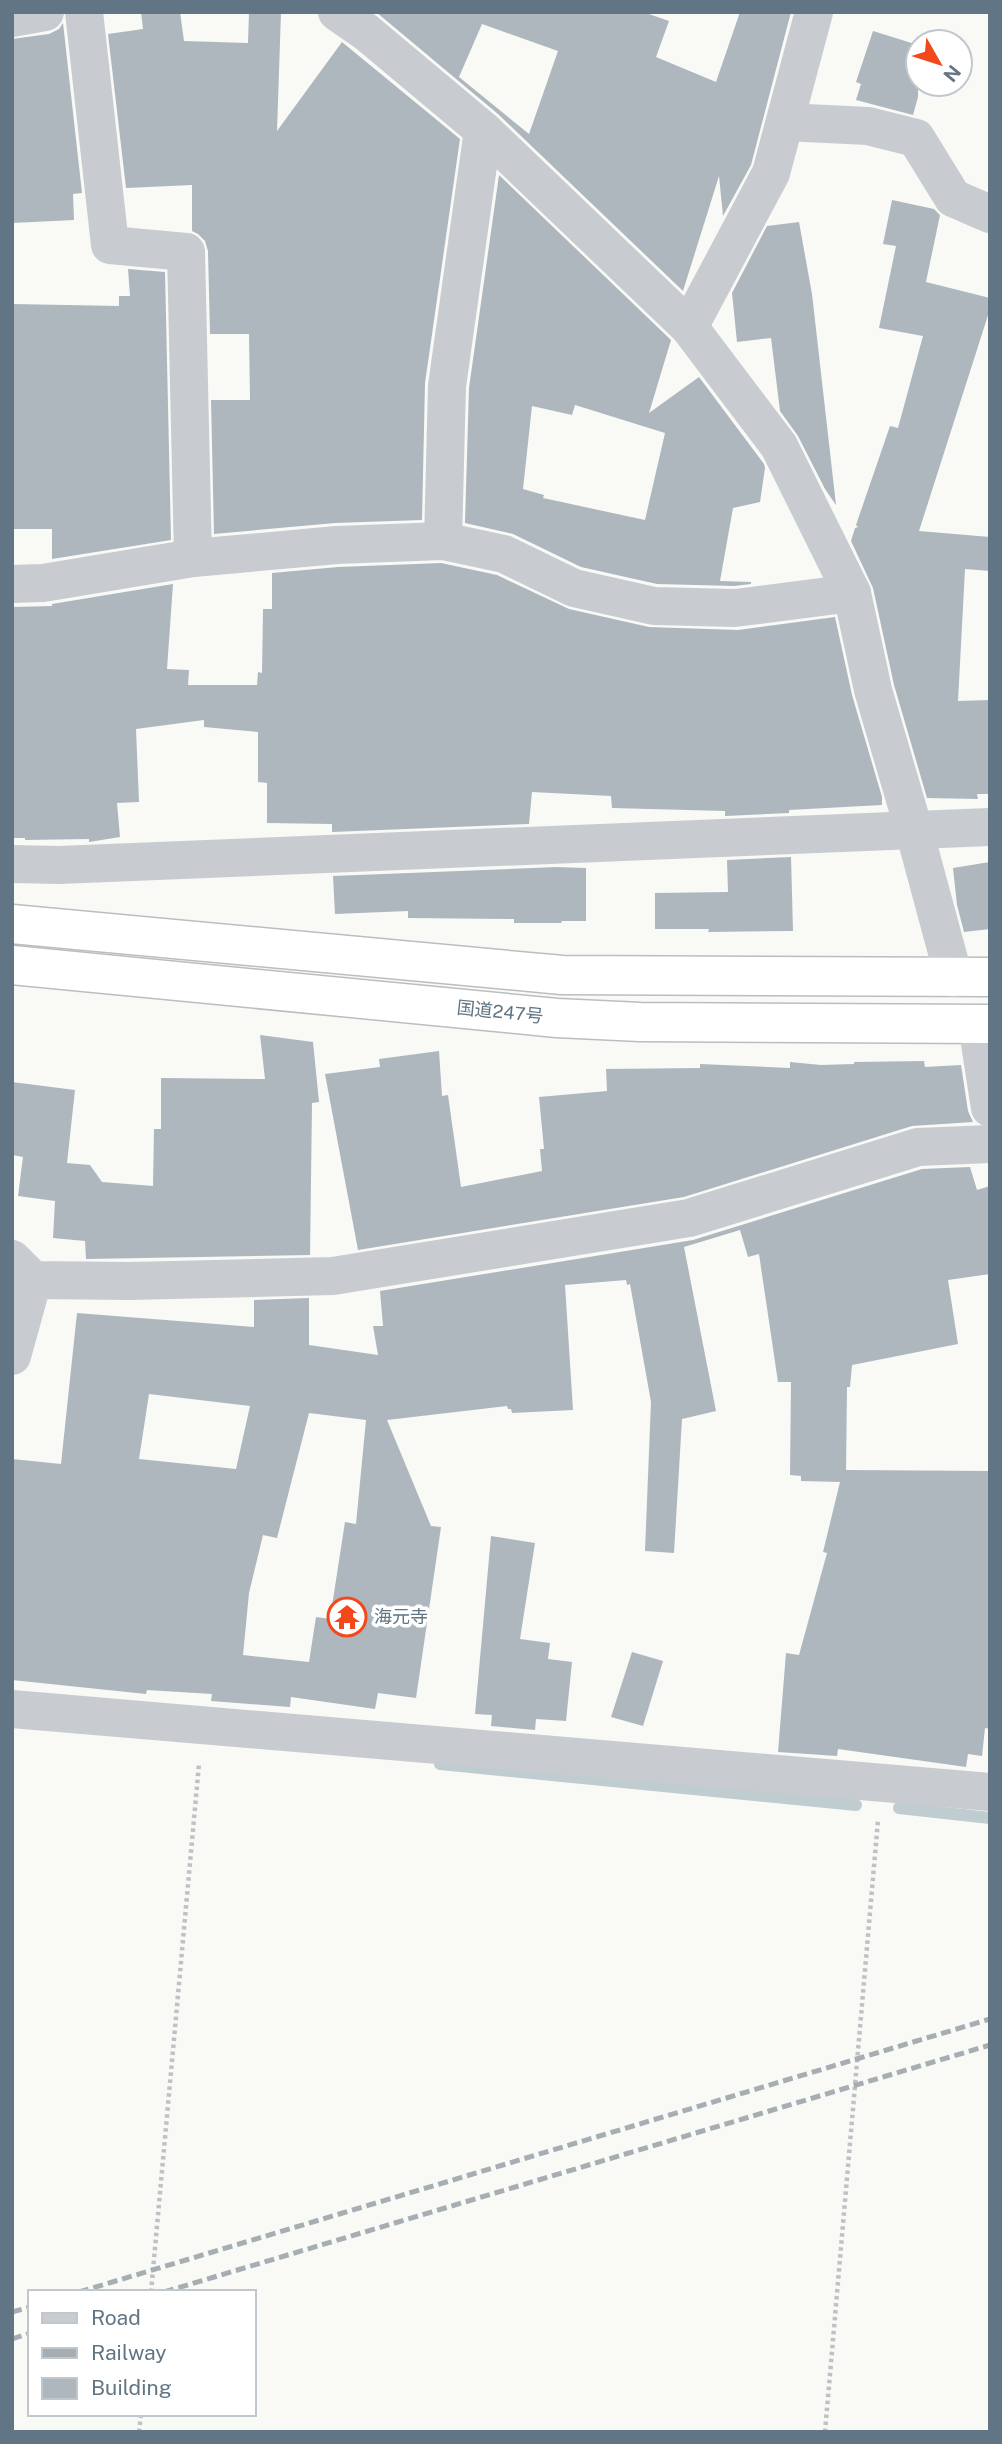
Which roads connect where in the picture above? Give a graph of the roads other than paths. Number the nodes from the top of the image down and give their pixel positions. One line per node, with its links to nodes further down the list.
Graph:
1 (45, 12): 5 (street)
2 (83, 12): 11 (street)
3 (337, 12): 7 (street)
4 (814, 12): 6 (street)
5 (12, 18)
6 (785, 122): 8 (street); 9 (street)
7 (483, 130): 9 (street); 10 (street)
8 (990, 214)
9 (689, 327): 13 (street)
10 (443, 541): 11 (street); 13 (street)
11 (193, 558): 12 (street)
12 (12, 584)
13 (852, 593): 15 (street)
14 (990, 827): 15 (street)
15 (914, 830): 16 (street); 19 (street)
16 (12, 864)
17 (12, 924): 19 (highway)
18 (12, 965): 20 (highway, 国道247号)
19 (972, 977)
20 (984, 1024): 21 (street)
21 (990, 1108)
22 (990, 1144): 23 (street)
23 (22, 1269): 24 (street)
24 (12, 1356)
25 (12, 1709): 26 (street)
26 (989, 1789)

